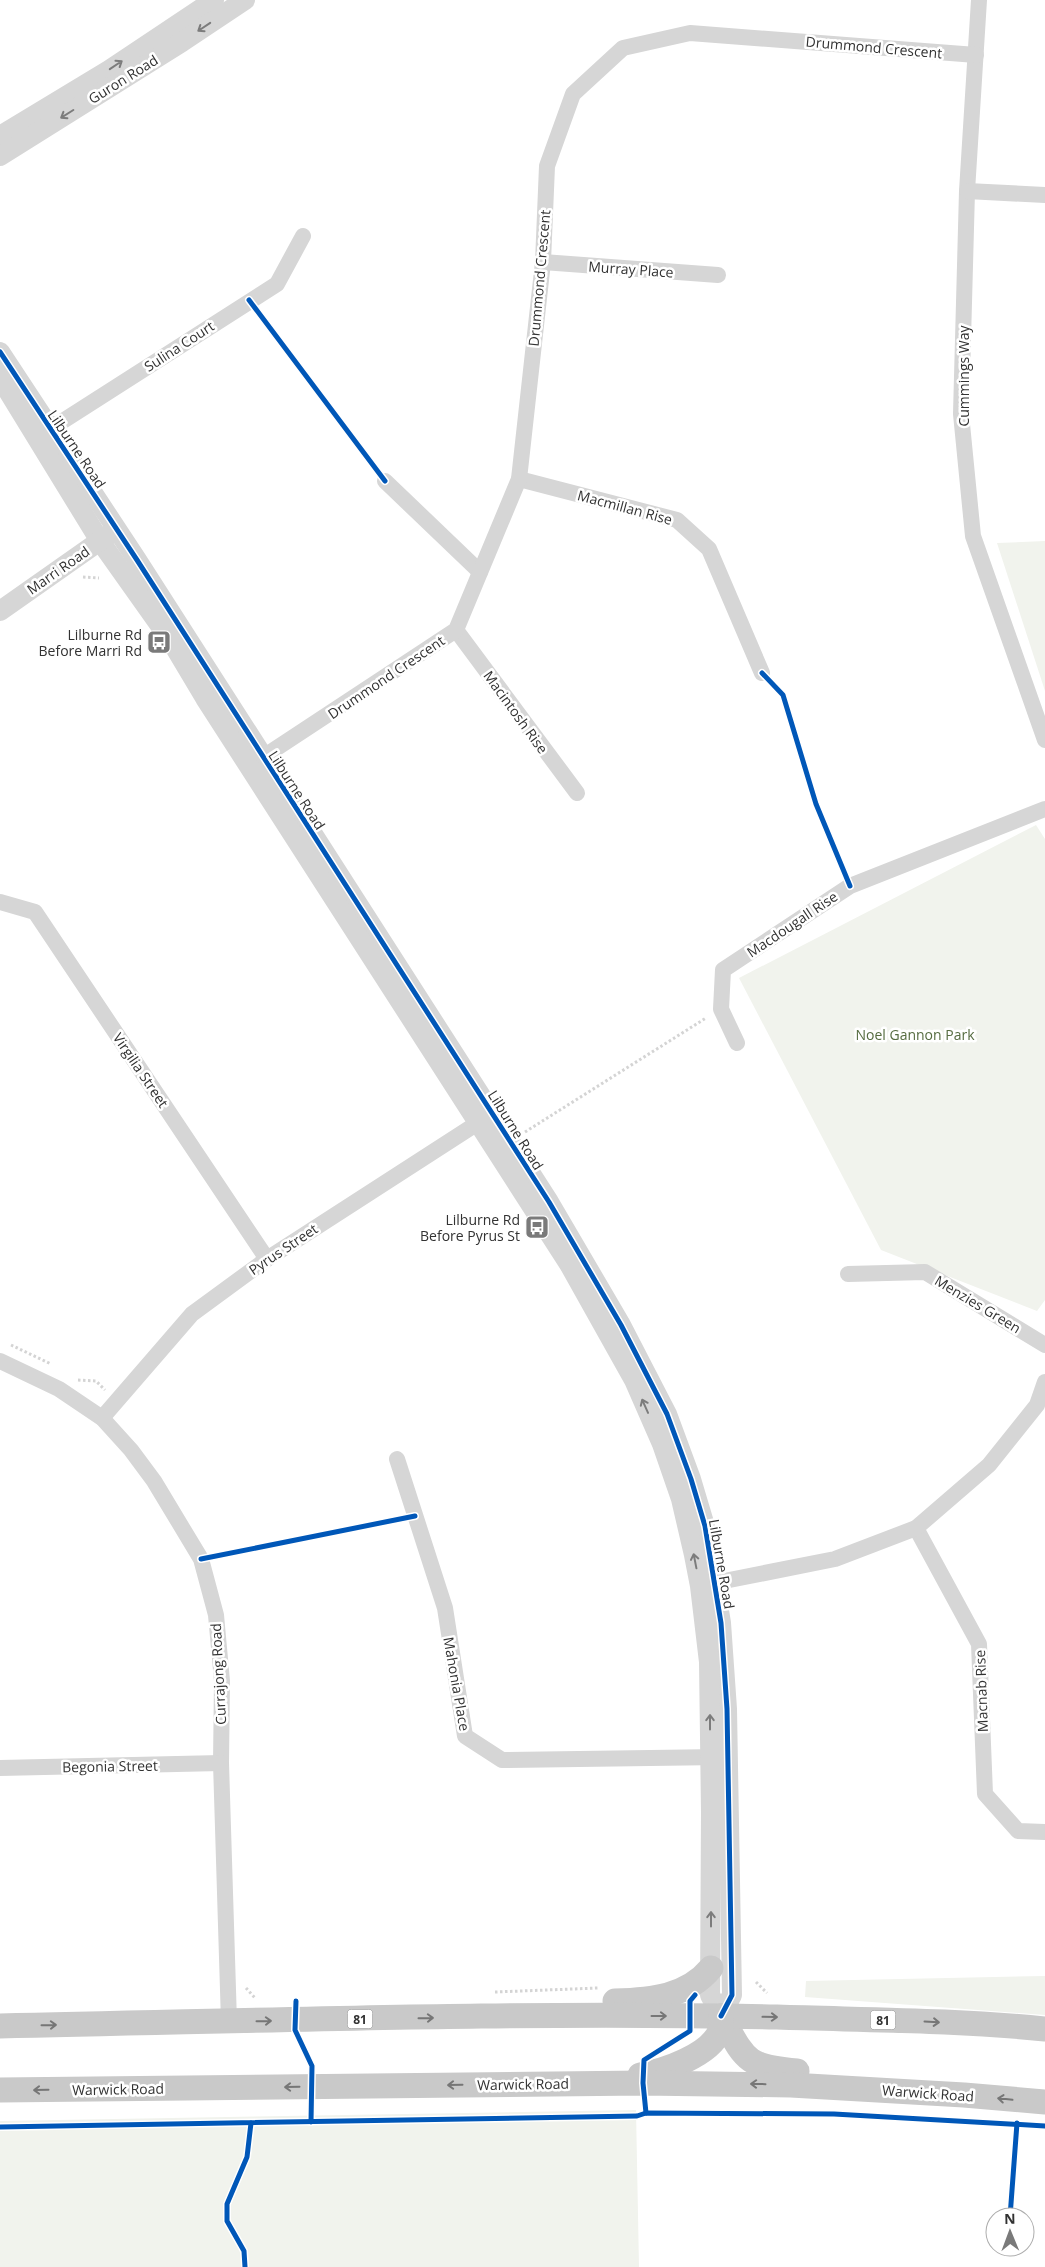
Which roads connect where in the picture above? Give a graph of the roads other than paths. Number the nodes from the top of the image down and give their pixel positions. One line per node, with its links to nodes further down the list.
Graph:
1 (214, 0): 5 (street, Guron Road, one-way to 1)
2 (245, 0): 6 (street, Guron Road, one-way to 6)
3 (979, 0): 4 (street, Cummings Way)
4 (976, 55): 7 (street, Cummings Way); 10 (street, Drummond Crescent)
5 (0, 136)
6 (0, 156)
7 (967, 191): 8 (street); 23 (street, Cummings Way)
8 (1045, 195)
9 (303, 236): 14 (street, Sulina Court)
10 (543, 262): 11 (street, Murray Place); 15 (street, Drummond Crescent)
11 (718, 275)
12 (0, 352): 14 (street, Lilburne Road)
13 (0, 378): 14 (street, Lilburne Road)
14 (43, 434): 17 (street, Lilburne Road); 18 (street, Lilburne Road)
15 (518, 479): 19 (street, Drummond Crescent); 22 (street, Macmillan Rise)
16 (385, 482): 19 (street)
17 (116, 529): 18 (street, Marri Road); 24 (street, Lilburne Road)
18 (100, 541): 20 (street, Marri Road); 24 (street, Lilburne Road)
19 (480, 572): 21 (street, Drummond Crescent)
20 (0, 611)
21 (456, 630): 24 (street, Drummond Crescent); 25 (street, Macintosh Rise)
22 (762, 673)
23 (1045, 740)
24 (256, 761): 29 (street, Lilburne Road)
25 (577, 793)
26 (1045, 808): 28 (street, Macdougall Rise)
27 (0, 902): 30 (street, Virgilia Street)
28 (737, 1043)
29 (485, 1118): 30 (street, Pyrus Street); 39 (street, Lilburne Road, one-way to 29); 39 (street, Lilburne Road)
30 (267, 1259): 36 (street, Pyrus Street)
31 (848, 1274): 32 (street, Menzies Green)
32 (1045, 1345)
33 (0, 1360): 36 (street, Currajong Road)
34 (1045, 1382): 35 (street)
35 (1041, 1407): 38 (street)
36 (102, 1418): 41 (street, Currajong Road)
37 (397, 1459): 40 (street, Mahonia Place)
38 (916, 1528): 39 (street); 43 (street, Macnab Rise)
39 (708, 1584): 40 (street, Lilburne Road)
40 (719, 1757): 44 (street, Lilburne Road, one-way to 40); 45 (street, Lilburne Road)
41 (221, 1764): 42 (street, Begonia Street); 47 (street, Currajong Road)
42 (0, 1768)
43 (1045, 1832)
44 (711, 1968): 45 (street, Lilburne Road); 46 (main road)
45 (721, 2016): 46 (main road, 81, one-way to 45); 49 (main road, 81, one-way to 49); 50 (main road); 52 (main road)
46 (472, 2017): 47 (main road, 81, one-way to 46)
47 (229, 2022): 48 (main road, 81, one-way to 47)
48 (0, 2026)
49 (1045, 2029)
50 (582, 2083): 51 (main road, Warwick Road, one-way to 51); 52 (main road, Warwick Road, one-way to 50)
51 (0, 2090)
52 (964, 2095): 53 (main road, Warwick Road, one-way to 52)
53 (1045, 2102)

